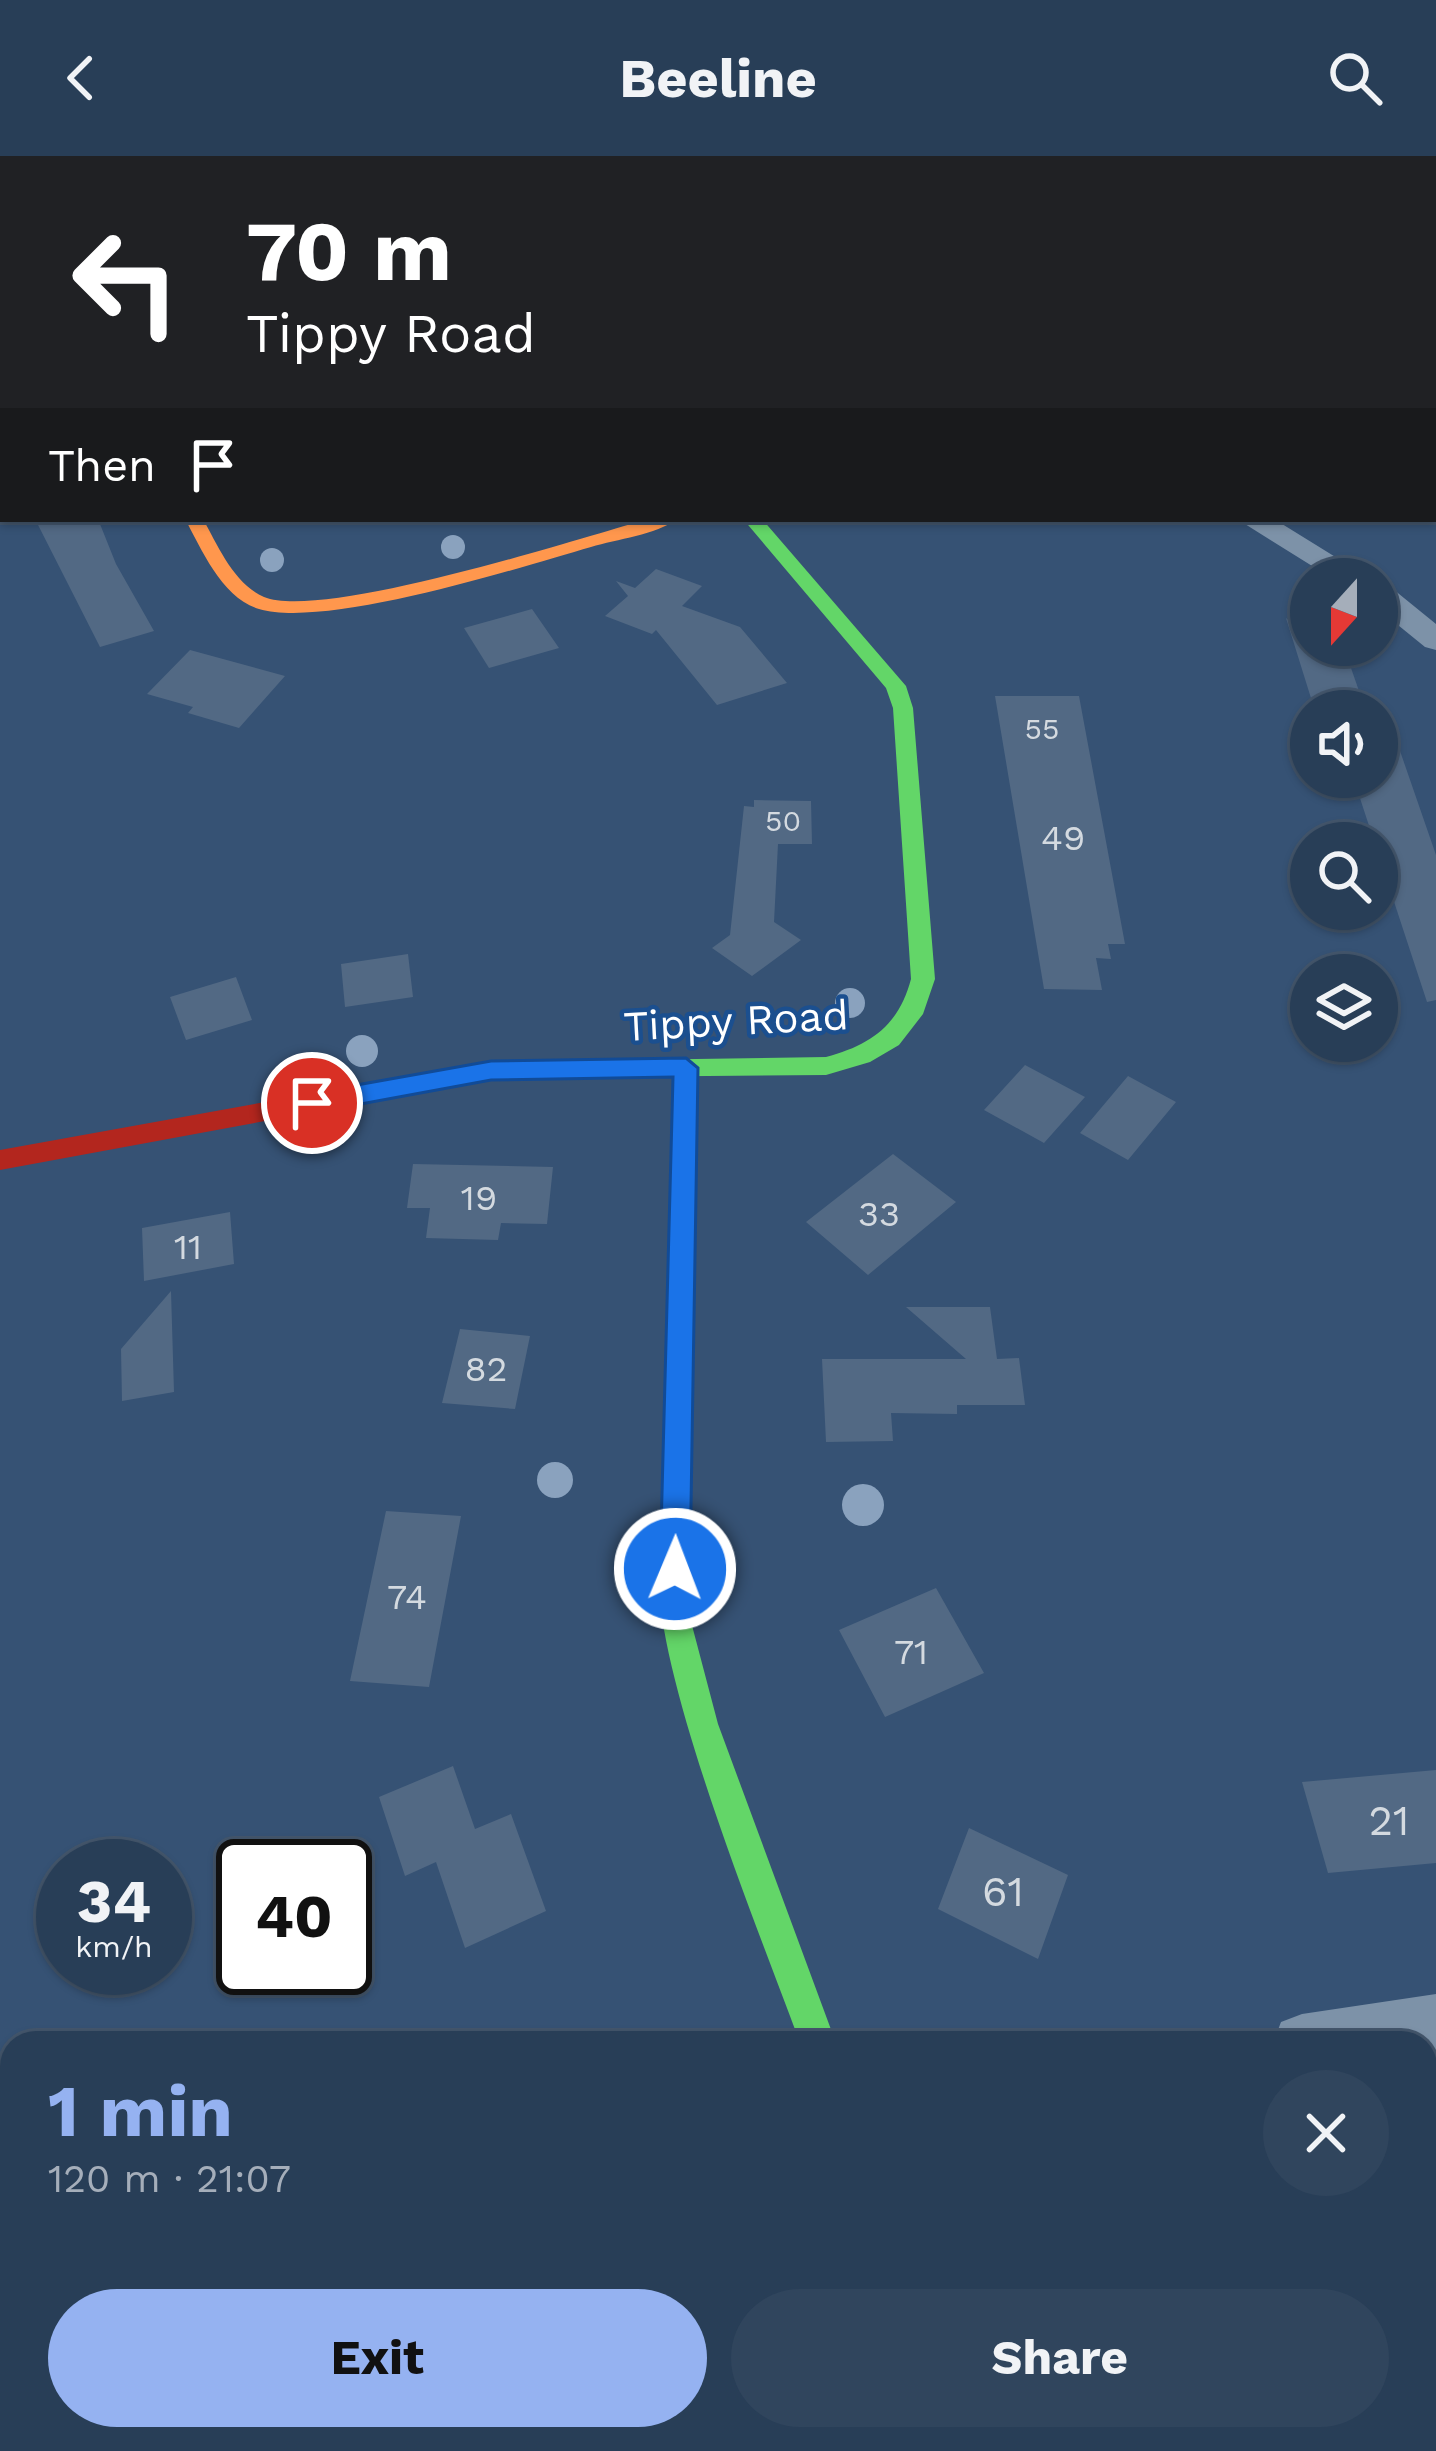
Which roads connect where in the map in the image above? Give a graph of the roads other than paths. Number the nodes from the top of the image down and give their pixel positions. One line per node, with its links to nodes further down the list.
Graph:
1 (196, 522): 2 (street)
2 (657, 522)
3 (755, 522): 8 (street, Tippy Road)
4 (1257, 522): 5 (street)
5 (1319, 558)
6 (1398, 609): 7 (street)
7 (1436, 640)
8 (686, 1068): 9 (street, Tippy Road); 11 (street)
9 (0, 1160)
10 (1436, 2023): 12 (street)
11 (814, 2031)
12 (1382, 2031)

